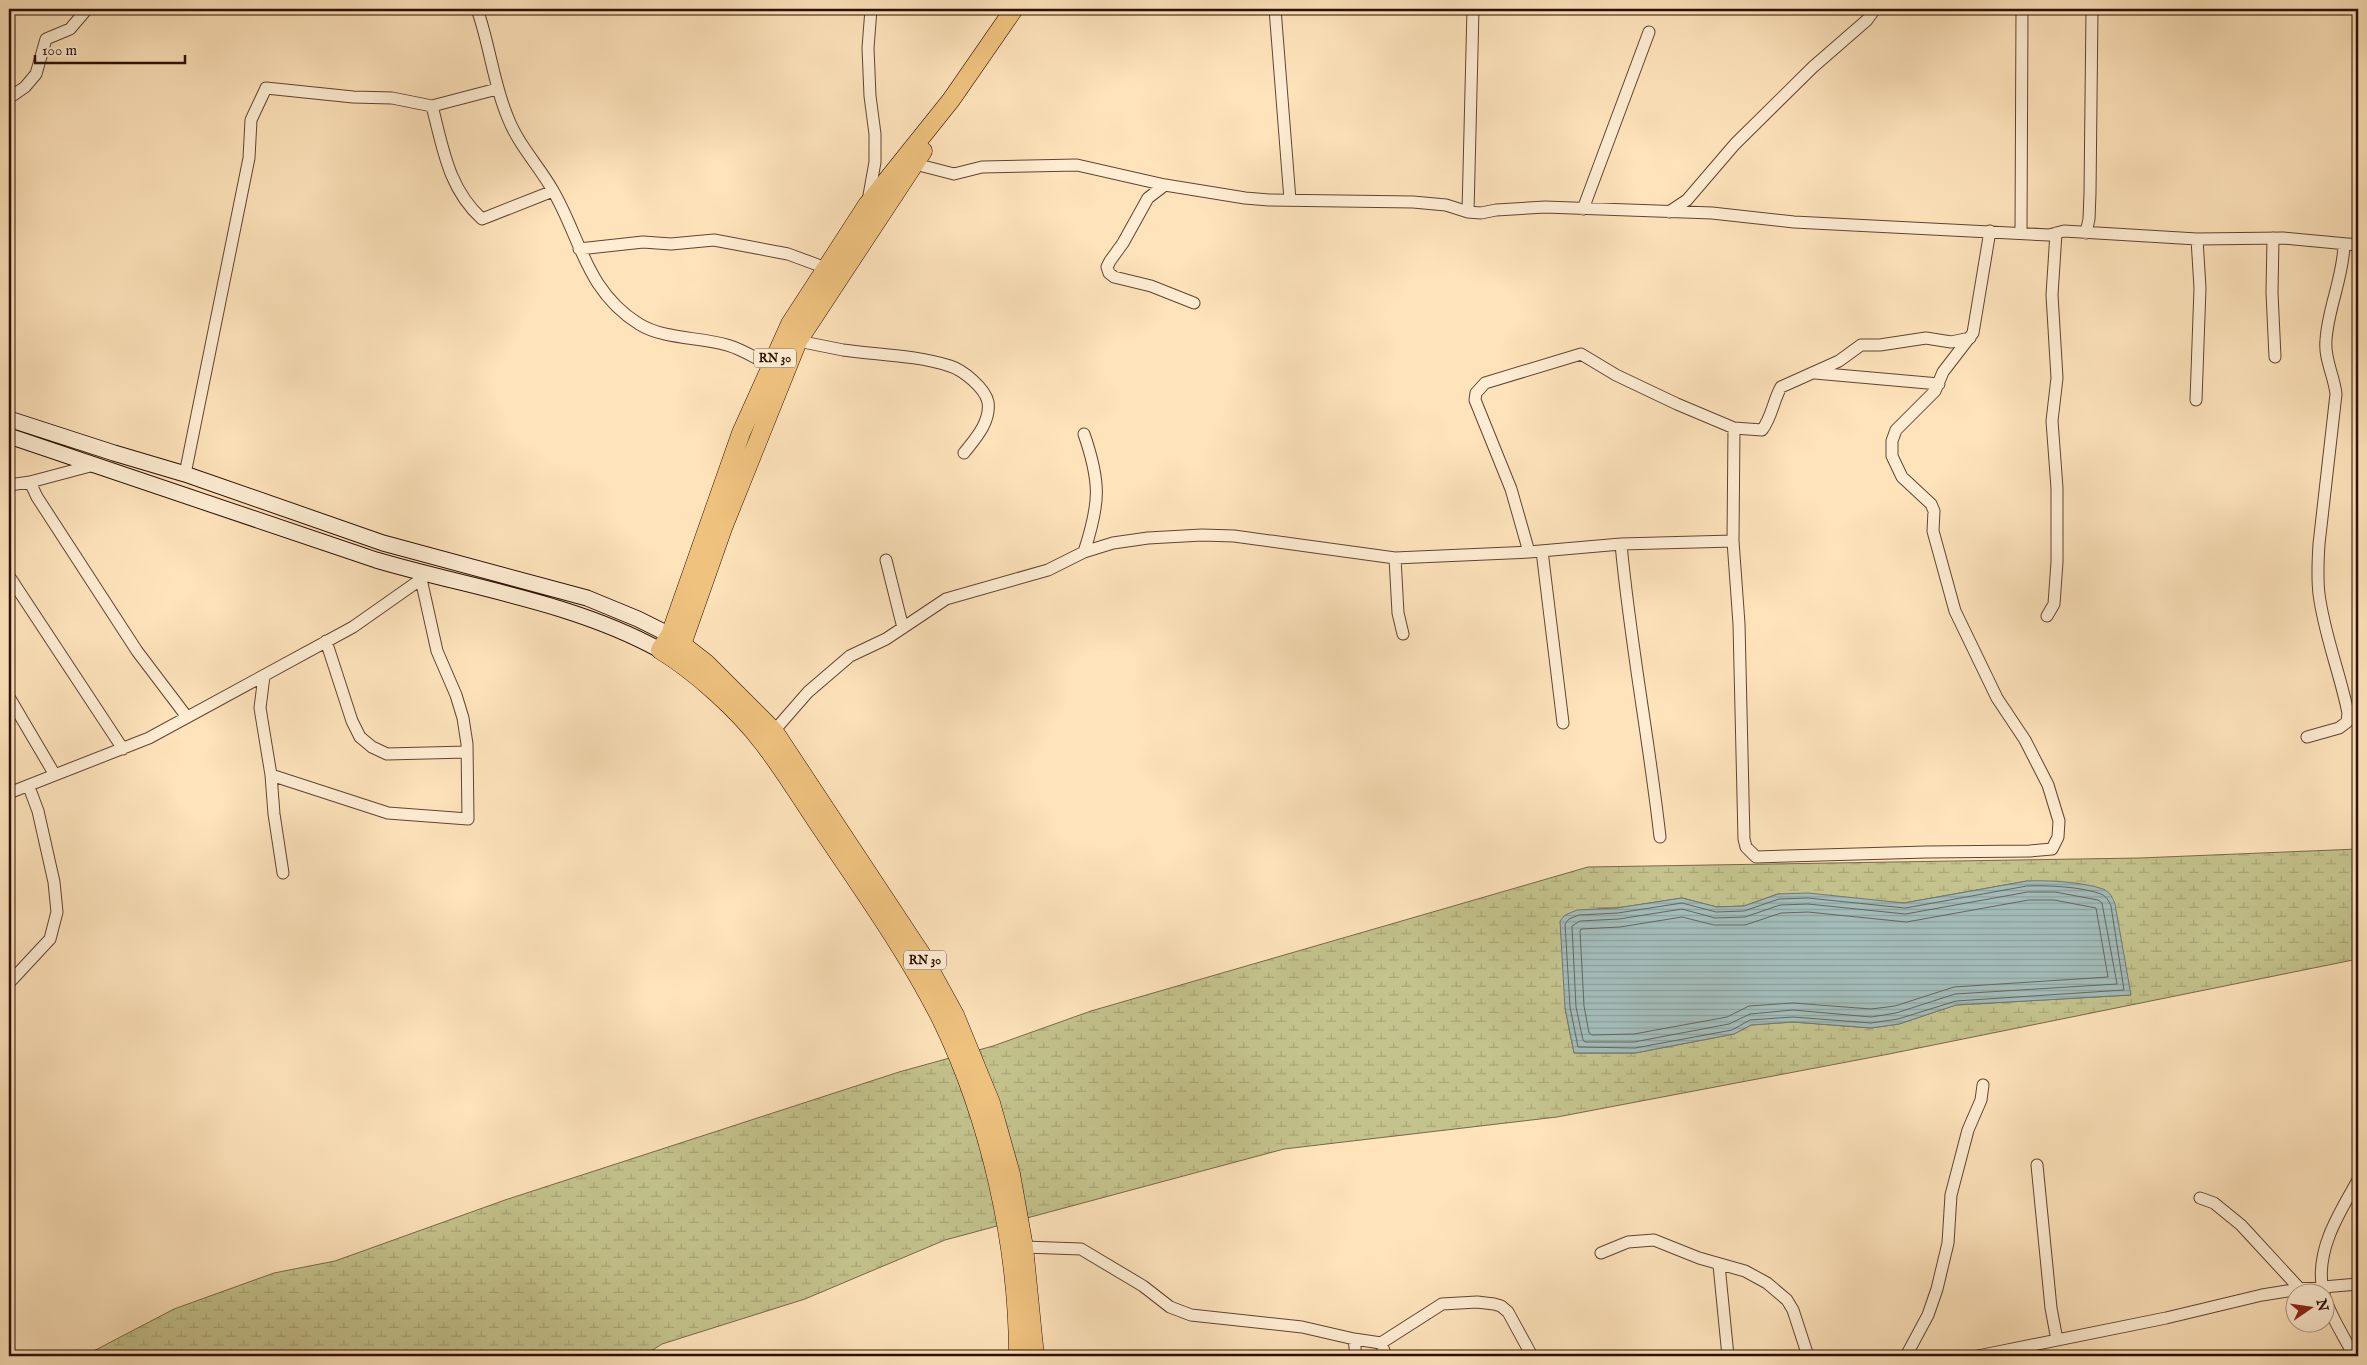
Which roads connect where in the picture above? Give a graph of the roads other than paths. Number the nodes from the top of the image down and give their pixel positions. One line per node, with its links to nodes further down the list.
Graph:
1 (87, 9): 12 (street)
2 (477, 9): 11 (street)
3 (871, 9): 21 (street)
4 (1014, 9): 13 (main road, RN 30)
5 (1275, 9): 20 (street)
6 (1473, 9): 23 (street)
7 (1875, 9): 24 (street)
8 (2022, 9): 26 (street)
9 (2092, 9): 28 (street)
10 (1650, 32): 22 (street)
11 (497, 89): 14 (street); 18 (street)
12 (9, 98)
13 (952, 100): 15 (main road, RN 30); 21 (main road, RN 30)
14 (432, 106): 18 (street); 49 (street)
15 (915, 164): 16 (street); 37 (main road, RN 30)
16 (1139, 178): 17 (street); 19 (street)
17 (1165, 185): 19 (street); 20 (street)
18 (553, 191): 33 (street)
19 (1148, 198): 35 (street)
20 (1290, 200): 23 (street)
21 (867, 206): 34 (main road, RN 30)
22 (1583, 210): 23 (street); 24 (street)
23 (1468, 212)
24 (1669, 212): 25 (street)
25 (1990, 230): 26 (street); 36 (street)
26 (2021, 232): 27 (street)
27 (2056, 233): 28 (street); 61 (street)
28 (2086, 233): 30 (street)
29 (2273, 238): 30 (street); 31 (street); 38 (street)
30 (2197, 239): 42 (street)
31 (2344, 245): 32 (street); 71 (street)
32 (2358, 245)
33 (579, 249): 34 (street); 39 (street)
34 (826, 268): 39 (main road, RN 30)
35 (1194, 303)
36 (1970, 338): 40 (street); 41 (street)
37 (798, 341): 47 (street); 65 (main road, RN 30)
38 (2275, 357)
39 (771, 366): 65 (main road, RN 30)
40 (1815, 373): 41 (street); 44 (street)
41 (1939, 384): 52 (street)
42 (2196, 400)
43 (9, 419): 49 (street)
44 (1734, 428): 52 (street); 56 (street)
45 (1084, 434): 55 (street)
46 (9, 436): 48 (street)
47 (964, 454)
48 (94, 465): 50 (street); 60 (street)
49 (185, 474): 65 (street)
50 (30, 482): 51 (street); 68 (street)
51 (9, 484)
52 (1733, 541): 53 (street)
53 (1621, 544): 54 (street); 78 (street)
54 (1542, 551): 56 (street); 69 (street)
55 (1084, 552): 57 (street); 62 (street)
56 (1529, 552): 57 (street)
57 (1395, 558): 63 (street)
58 (886, 560): 62 (street)
59 (9, 576): 72 (street)
60 (424, 577): 64 (street); 65 (street); 73 (street)
61 (2047, 616)
62 (903, 628): 70 (street)
63 (1402, 634)
64 (326, 642): 66 (street); 73 (street)
65 (672, 647): 70 (main road, RN 30 / RN 30); 97 (main road, RN 30)
66 (264, 676): 68 (street); 74 (street)
67 (9, 697): 75 (street)
68 (187, 717): 72 (street)
69 (1563, 723)
70 (774, 730): 85 (main road, RN 30 / RN 30)
71 (2307, 737)
72 (122, 749): 75 (street)
73 (467, 752): 74 (street)
74 (271, 774): 79 (street)
75 (55, 775): 76 (street)
76 (29, 786): 77 (street); 80 (street)
77 (9, 793)
78 (1660, 837)
79 (283, 874)
80 (9, 982)
81 (1984, 1084): 104 (street)
82 (2037, 1165): 95 (street)
83 (2358, 1180): 89 (street)
84 (2200, 1198): 88 (street)
85 (1024, 1247): 94 (street); 98 (main road, RN 30 / RN 30)
86 (1601, 1253): 87 (street)
87 (1719, 1265): 102 (street); 103 (street)
88 (2294, 1282)
89 (2322, 1282)
90 (2358, 1284): 91 (street)
91 (2334, 1285)
92 (2284, 1291): 95 (street)
93 (2334, 1316): 106 (street)
94 (1354, 1339): 96 (street); 99 (street)
95 (2057, 1340): 105 (street)
96 (1381, 1343): 100 (street); 101 (street)
97 (1018, 1356)
98 (1035, 1356)
99 (1356, 1356)
100 (1386, 1356)
101 (1532, 1356)
102 (1728, 1356)
103 (1808, 1356)
104 (1906, 1356)
105 (1978, 1356)
106 (2354, 1356)

